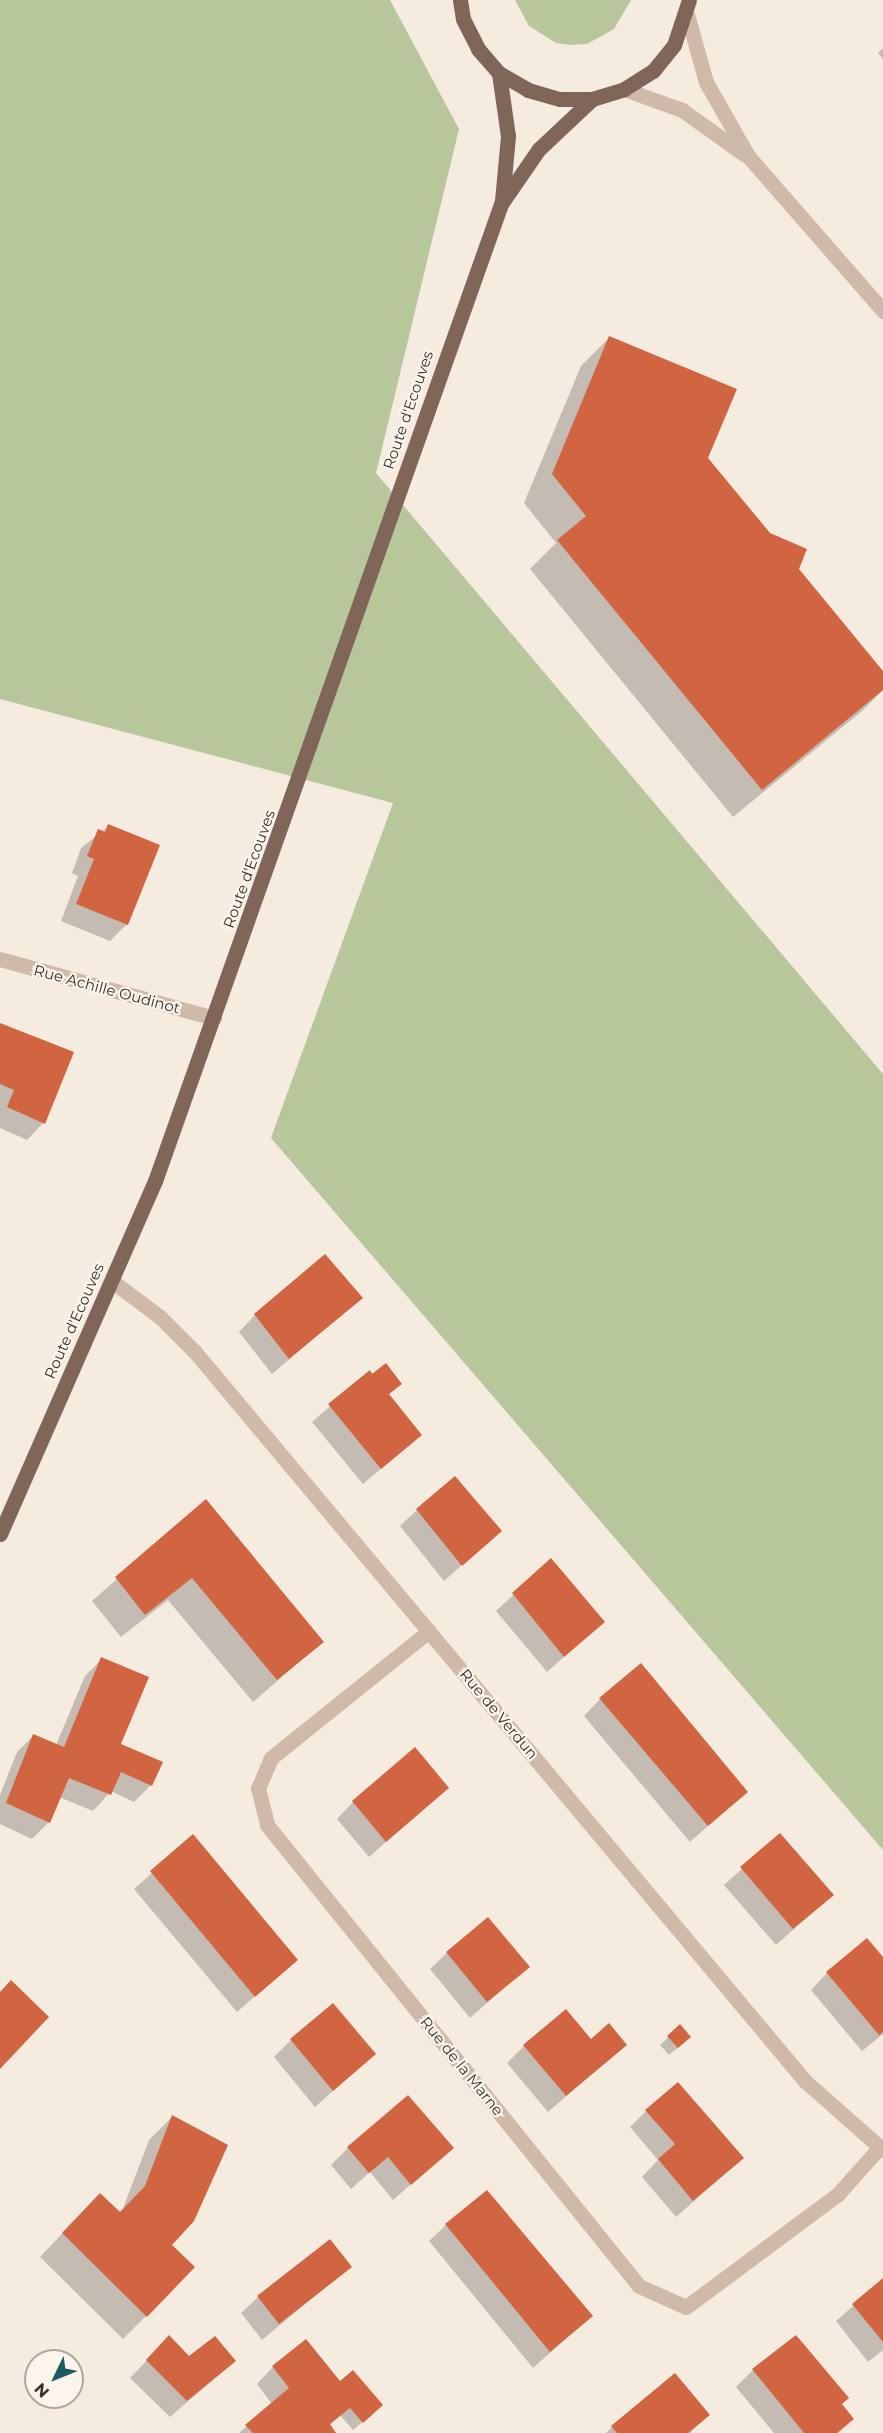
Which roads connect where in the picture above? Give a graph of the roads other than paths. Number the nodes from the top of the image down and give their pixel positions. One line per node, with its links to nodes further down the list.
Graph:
1 (460, 0): 3 (main road)
2 (688, 7): 4 (main road); 6 (street)
3 (500, 73): 5 (main road); 7 (main road)
4 (624, 89): 5 (main road); 6 (street)
5 (592, 99): 7 (main road)
6 (748, 156): 8 (street)
7 (501, 204): 10 (main road, Route d'Ecouves)
8 (883, 311)
9 (0, 959): 10 (street, Rue Achille Oudinot)
10 (214, 1018): 11 (main road, Route d'Ecouves)
11 (112, 1281): 12 (main road, Route d'Ecouves); 13 (street, Rue de Verdun)
12 (0, 1534)
13 (429, 1631): 14 (street, Rue de Verdun); 14 (street, Rue de la Marne)
14 (881, 2149)

